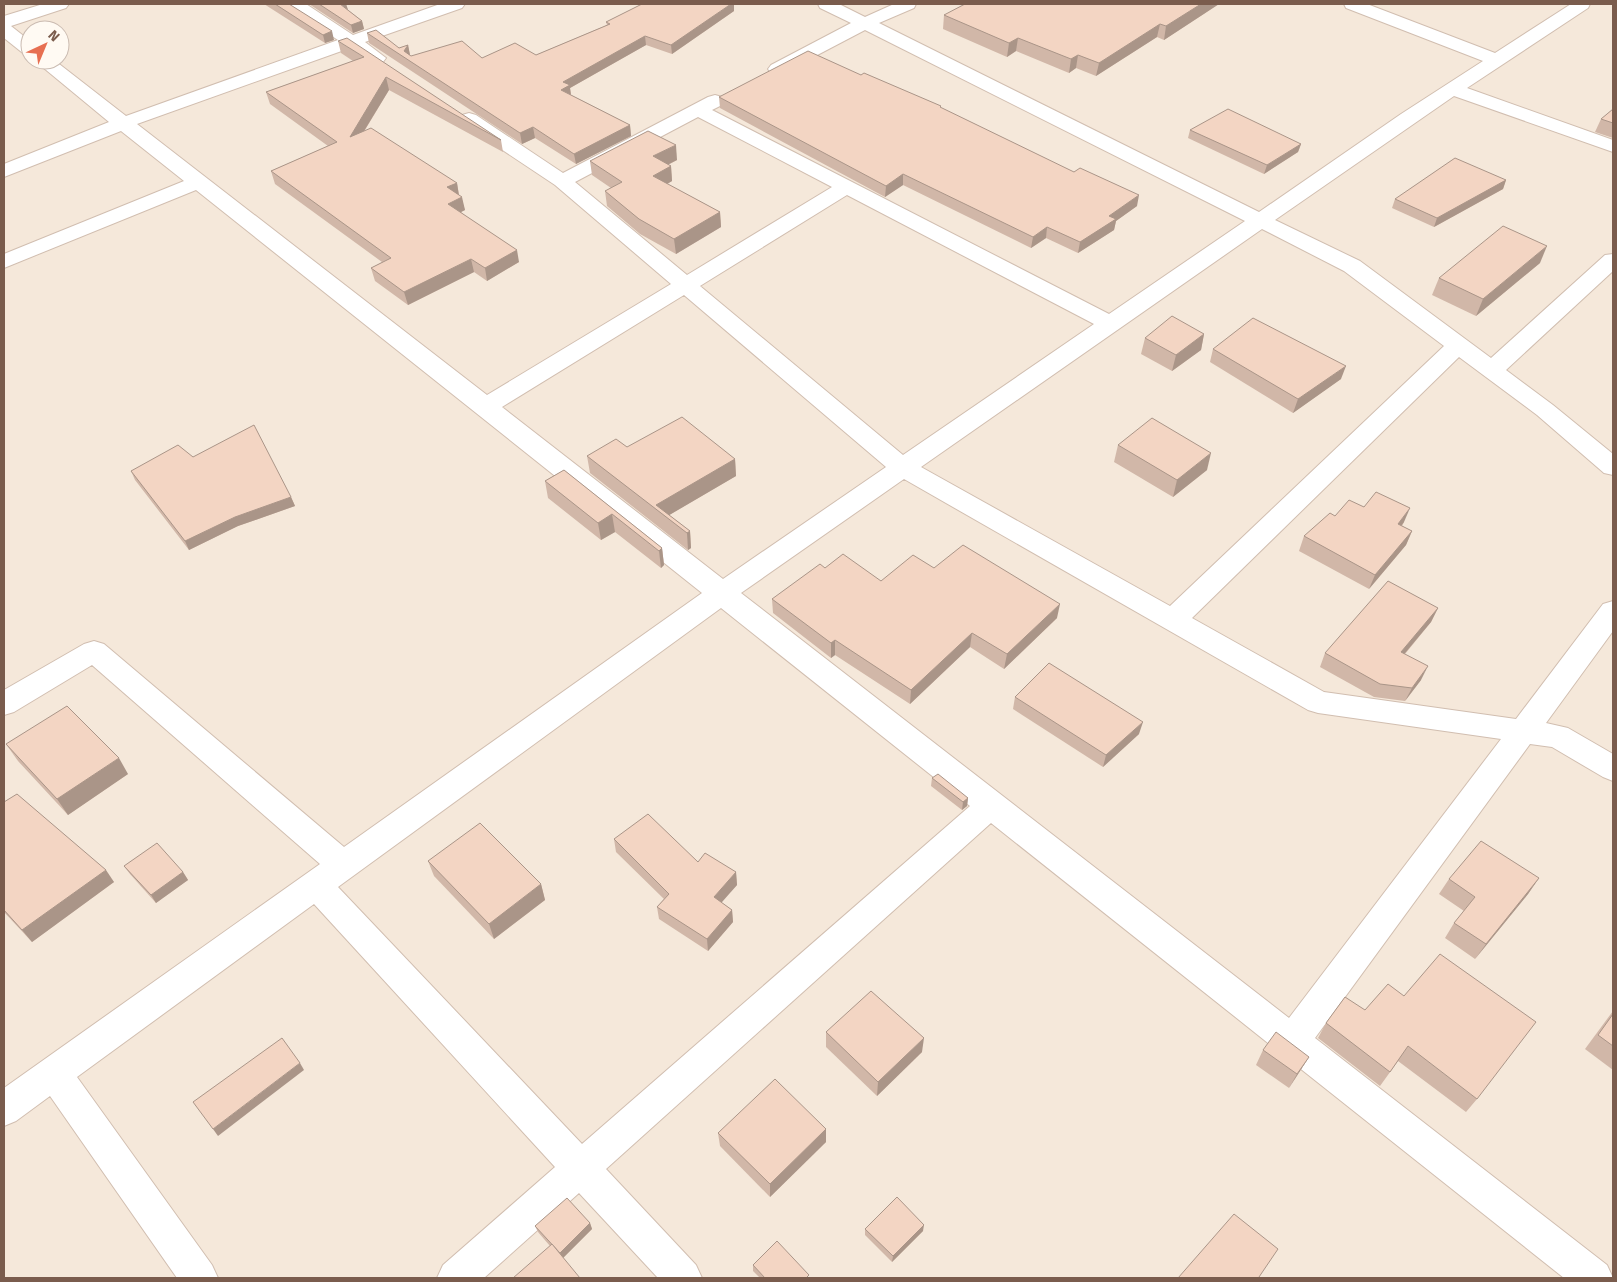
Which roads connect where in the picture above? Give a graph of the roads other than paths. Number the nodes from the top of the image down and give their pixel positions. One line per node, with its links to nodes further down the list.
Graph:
1 (60, 4): 8 (street)
2 (295, 4): 11 (street)
3 (456, 4): 11 (street)
4 (826, 4): 9 (street)
5 (908, 4): 9 (street)
6 (1352, 4): 13 (street)
7 (1582, 4): 13 (street)
8 (4, 22)
9 (865, 23): 16 (street); 27 (street)
10 (4, 30): 12 (street)
11 (352, 41): 14 (street); 21 (street)
12 (20, 42)
13 (1497, 60): 17 (street)
14 (392, 68)
15 (56, 70): 21 (street)
16 (759, 78)
17 (1452, 90): 22 (street); 27 (street)
18 (733, 92): 20 (street)
19 (449, 106): 24 (street)
20 (698, 110): 24 (street); 26 (street)
21 (123, 122): 23 (street); 25 (street)
22 (1613, 146)
23 (4, 171)
24 (562, 181): 30 (street)
25 (198, 182): 29 (street); 34 (street)
26 (847, 187): 30 (street); 31 (street)
27 (1261, 220): 31 (street); 32 (street)
28 (1613, 260): 33 (street)
29 (4, 262)
30 (686, 285): 34 (street); 36 (street)
31 (1111, 324): 36 (street)
32 (1458, 345): 33 (street); 39 (street)
33 (1492, 370): 35 (street)
34 (485, 407): 37 (street)
35 (1613, 467)
36 (903, 468): 37 (street); 39 (street)
37 (722, 593): 43 (street); 44 (street)
38 (1613, 611): 41 (street)
39 (1173, 620): 41 (street)
40 (4, 704): 44 (street)
41 (1523, 731): 42 (street); 46 (street)
42 (1613, 769)
43 (991, 805): 46 (street); 49 (street)
44 (343, 865): 45 (street)
45 (316, 885): 47 (street); 49 (street)
46 (1292, 1041): 53 (street)
47 (54, 1073): 48 (street); 50 (street)
48 (4, 1109)
49 (580, 1168): 51 (street); 52 (street)
50 (199, 1278)
51 (456, 1278)
52 (682, 1278)
53 (1594, 1278)

